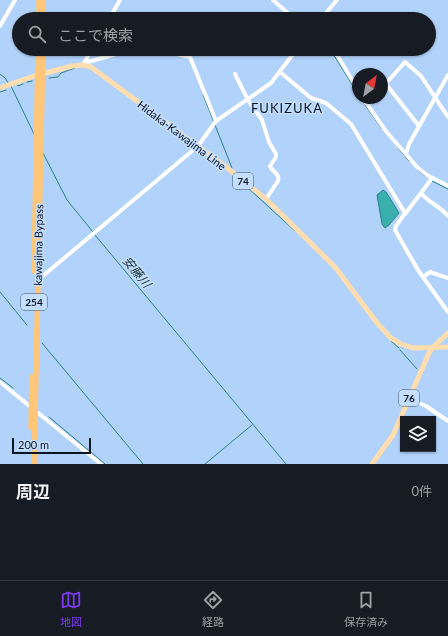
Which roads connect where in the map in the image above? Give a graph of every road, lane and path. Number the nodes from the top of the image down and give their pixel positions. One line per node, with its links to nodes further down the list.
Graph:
1 (15, 0): 12 (street)
2 (39, 0): 7 (highway)
3 (43, 0): 8 (highway)
4 (120, 0): 9 (street)
5 (273, 0): 10 (street)
6 (337, 0): 11 (street)
7 (39, 12)
8 (43, 12)
9 (113, 12)
10 (287, 12)
11 (327, 12)
12 (0, 26)
13 (39, 56): 22 (highway, kawajima Bypass / 254)
14 (42, 56): 22 (highway, kawajima Bypass / 254)
15 (88, 56): 20 (street)
16 (109, 56): 20 (street)
17 (185, 56): 33 (street)
18 (292, 56): 21 (street)
19 (338, 56): 25 (street)
20 (83, 65): 22 (main road); 36 (main road, Hidaka-Kawajima Line / 74)
21 (280, 72): 30 (street); 42 (street)
22 (40, 74): 28 (main road); 35 (highway, kawajima Bypass / 254)
23 (235, 74): 30 (street)
24 (448, 75): 29 (street)
25 (352, 80)
26 (388, 82): 29 (street)
27 (388, 87): 34 (street)
28 (0, 88)
29 (436, 98): 32 (street); 34 (street)
30 (248, 100): 33 (street); 41 (street)
31 (368, 104): 37 (street)
32 (448, 117)
33 (216, 121): 36 (street)
34 (419, 126): 37 (street)
35 (38, 136): 46 (highway, kawajima Bypass / 254); 53 (highway, kawajima Bypass / 254)
36 (198, 146): 41 (main road, Hidaka-Kawajima Line / 74); 46 (street)
37 (406, 154): 38 (street)
38 (432, 178): 39 (street); 40 (street)
39 (448, 186)
40 (421, 193): 42 (street); 43 (street)
41 (266, 199): 50 (main road, Hidaka-Kawajima Line / 74)
42 (405, 214): 44 (street)
43 (448, 216)
44 (423, 277): 45 (street); 47 (street)
45 (448, 278)
46 (38, 280): 53 (highway, kawajima Bypass / 254)
47 (448, 312)
48 (448, 334): 50 (main road, 76)
49 (448, 347): 50 (main road, Hidaka-Kawajima Line / 74)
50 (433, 348): 52 (main road, 76)
51 (0, 382): 53 (street)
52 (409, 399): 54 (street); 58 (main road, 76)
53 (33, 408): 55 (highway, kawajima Bypass / 254); 56 (highway, kawajima Bypass / 254); 57 (street)
54 (448, 421)
55 (30, 464)
56 (34, 464)
57 (101, 464)
58 (372, 464)

